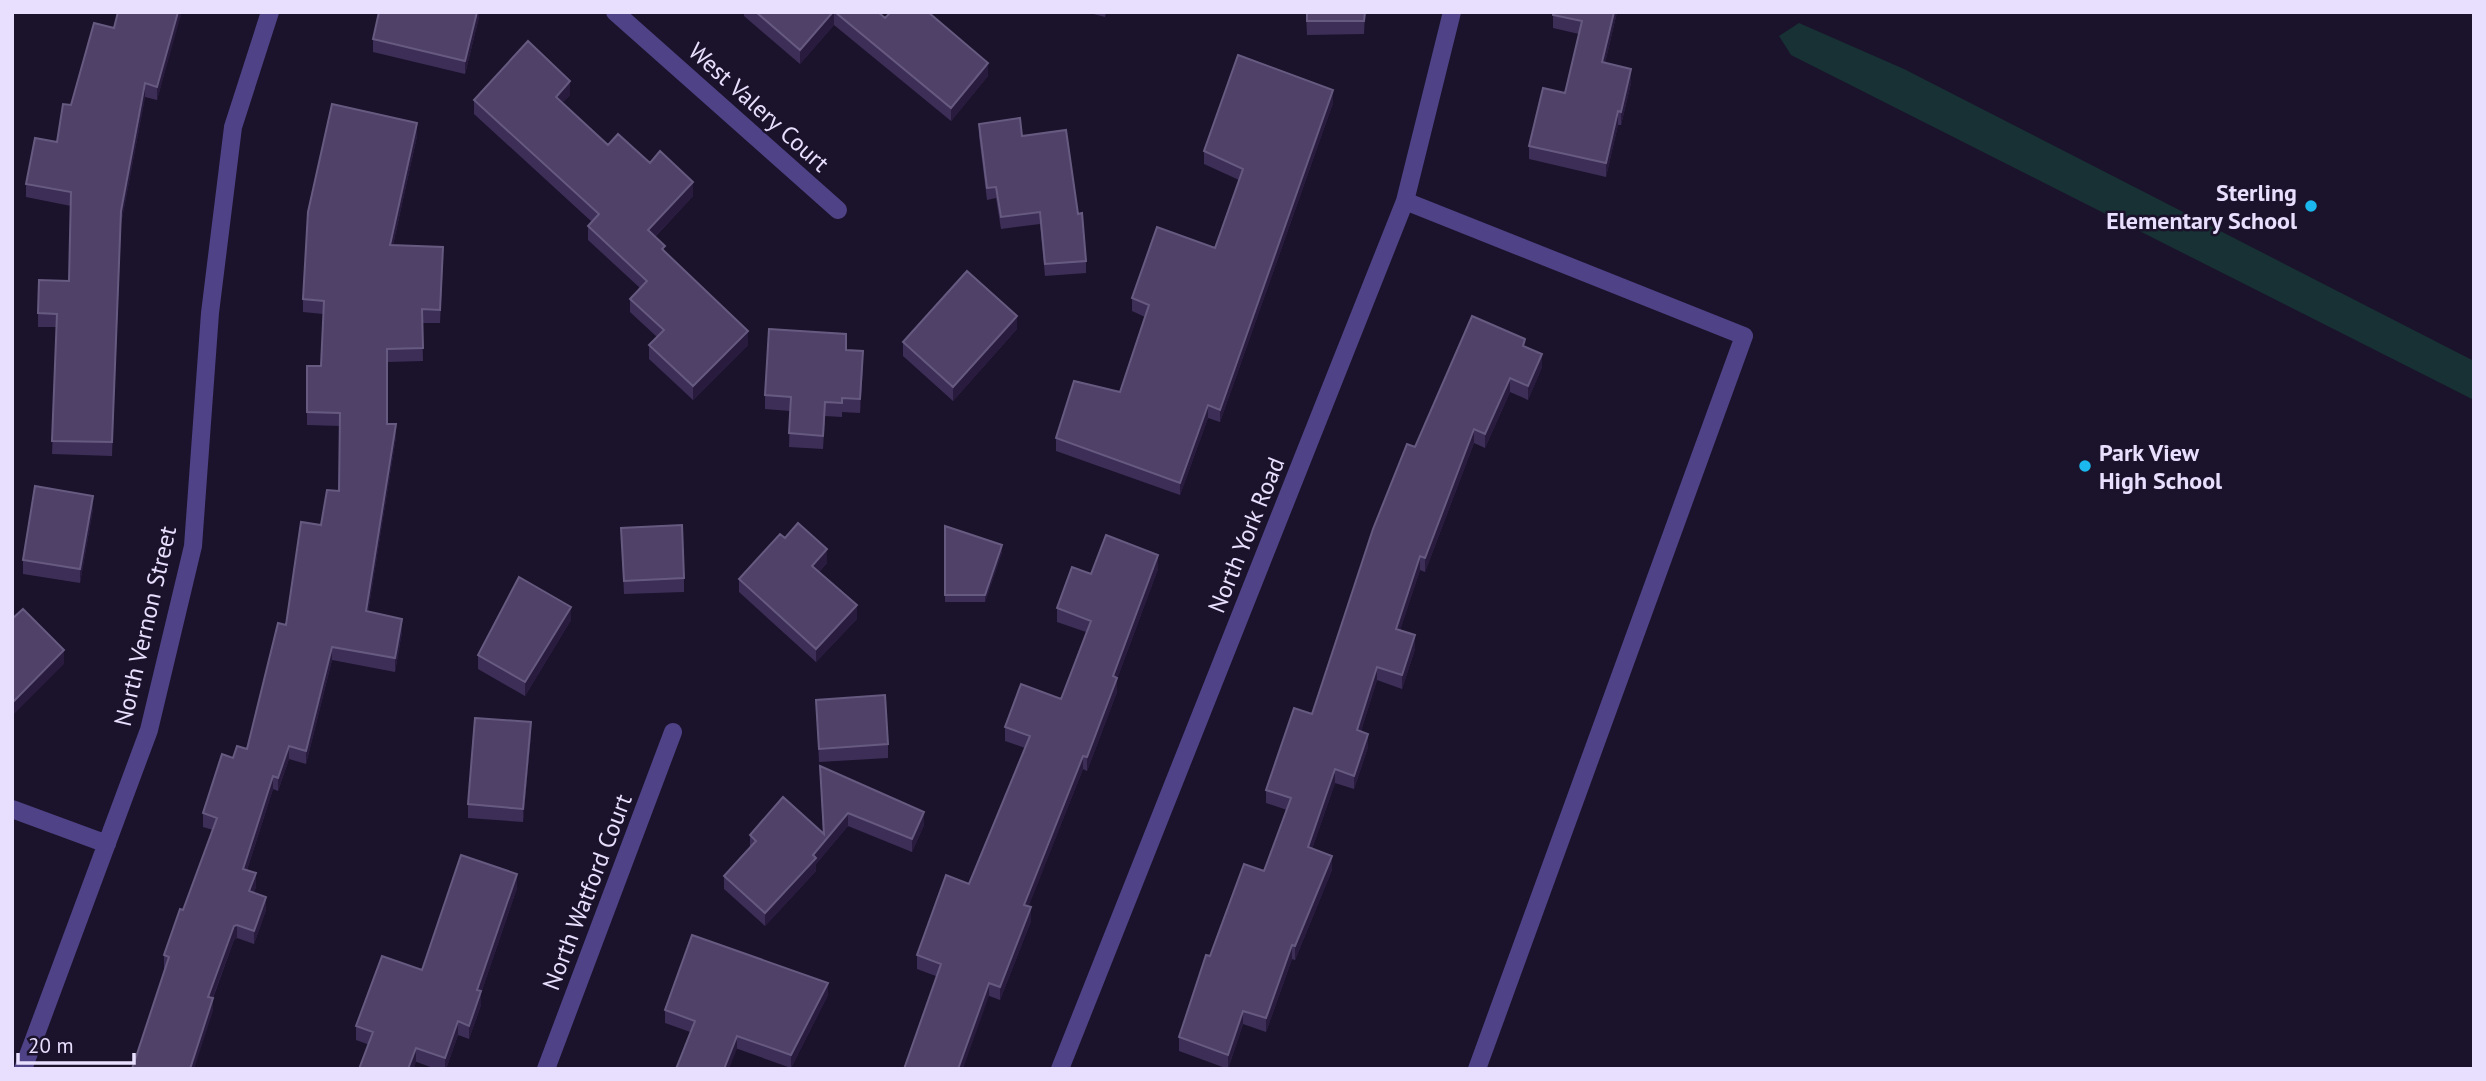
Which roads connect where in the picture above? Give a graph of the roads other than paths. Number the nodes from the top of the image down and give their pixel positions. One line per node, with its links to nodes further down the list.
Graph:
1 (270, 12): 8 (street, North Vernon Street)
2 (615, 12): 5 (street, West Valery Court)
3 (1452, 12): 4 (street, North York Road)
4 (1405, 201): 11 (street, North York Road); 12 (street)
5 (838, 211)
6 (673, 732): 10 (street, North Watford Court)
7 (12, 809): 8 (street)
8 (107, 845): 9 (street, North Vernon Street)
9 (23, 1069)
10 (546, 1069)
11 (1060, 1069)
12 (1477, 1069)

